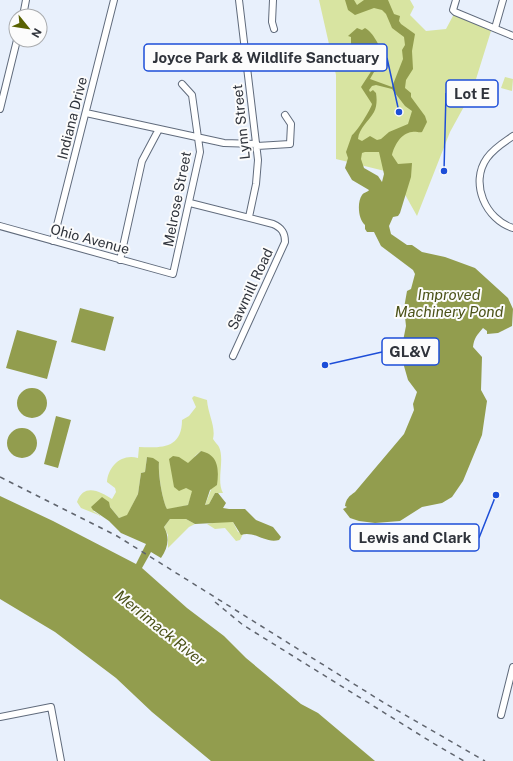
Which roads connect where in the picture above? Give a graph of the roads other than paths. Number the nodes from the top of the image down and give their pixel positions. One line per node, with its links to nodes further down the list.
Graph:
1 (114, 0): 12 (street, Indiana Drive)
2 (240, 0): 17 (street, Lynn Street)
3 (273, 0): 7 (street)
4 (456, 0): 6 (street)
5 (503, 0): 6 (street)
6 (495, 28): 8 (street)
7 (274, 29)
8 (513, 36)
9 (15, 48): 11 (street)
10 (182, 84): 16 (street, Melrose Street)
11 (0, 109)
12 (86, 113): 14 (street); 22 (street, Indiana Drive)
13 (285, 115): 17 (street)
14 (159, 129): 16 (street); 23 (street)
15 (513, 136): 21 (street)
16 (198, 138): 17 (street); 18 (street, Melrose Street)
17 (256, 145): 19 (street, Lynn Street)
18 (190, 204): 19 (street); 24 (street, Melrose Street)
19 (249, 218): 25 (street, Sawmill Road)
20 (0, 226): 22 (street, Ohio Avenue)
21 (513, 228)
22 (53, 241): 23 (street, Ohio Avenue)
23 (120, 260): 24 (street, Ohio Avenue)
24 (173, 274)
25 (233, 356)
26 (513, 667): 27 (street)
27 (501, 715)
28 (0, 717): 29 (street)
29 (61, 761)

